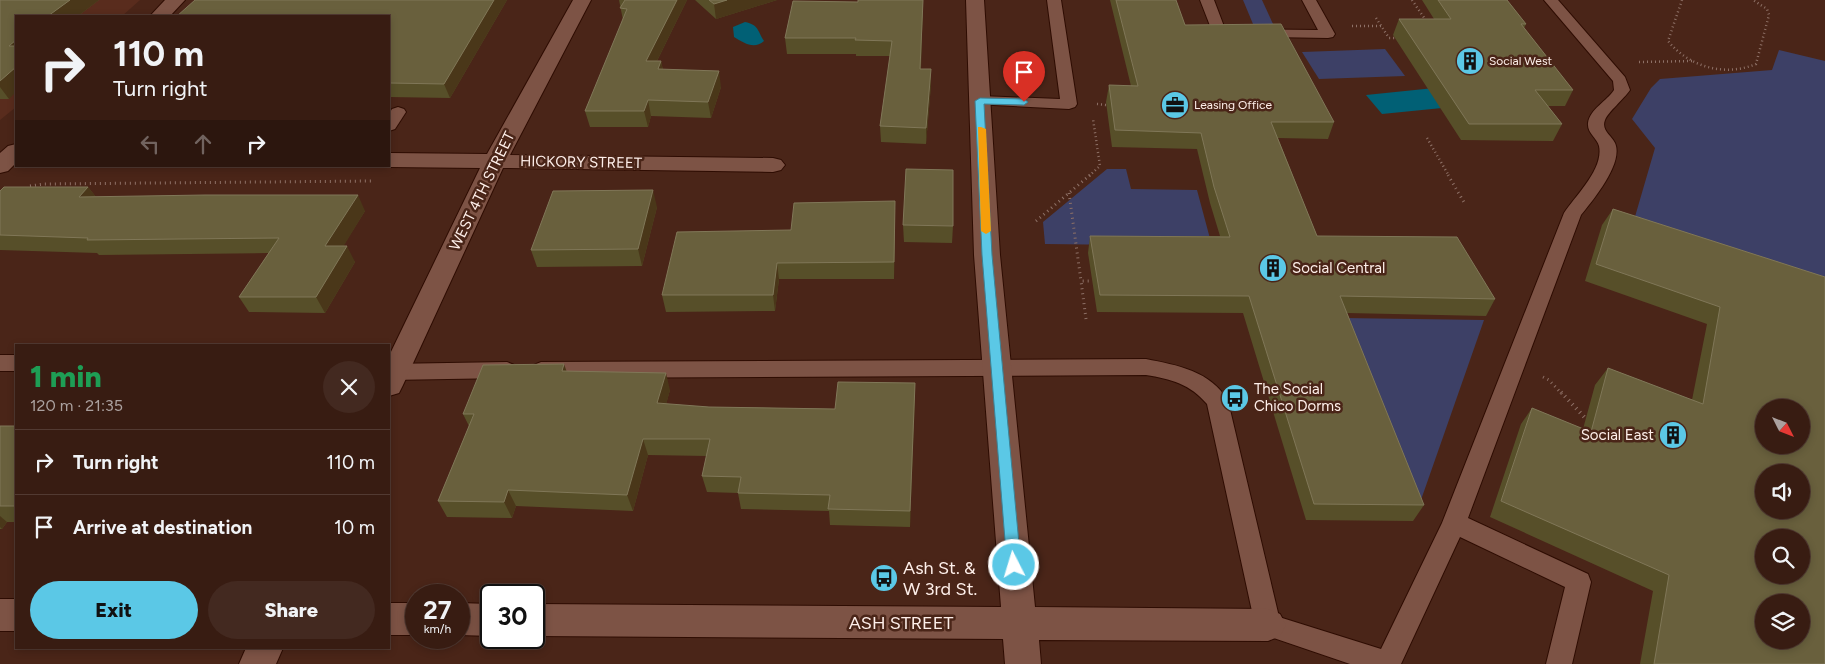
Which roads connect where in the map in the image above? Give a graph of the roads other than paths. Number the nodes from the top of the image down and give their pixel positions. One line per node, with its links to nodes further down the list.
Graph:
1 (176, 0): 8 (street)
2 (582, 0): 13 (street, WEST 4TH STREET)
3 (975, 0): 9 (street)
4 (1054, 0): 9 (lane)
5 (1207, 0): 6 (lane)
6 (1309, 0)
7 (1552, 0): 19 (lane)
8 (160, 15)
9 (980, 101): 17 (street)
10 (398, 112): 11 (lane)
11 (390, 124)
12 (390, 160): 13 (street, HICKORY STREET)
13 (495, 161): 14 (street, HICKORY STREET); 18 (street, WEST 4TH STREET)
14 (773, 165)
15 (0, 363): 16 (lane)
16 (15, 363)
17 (997, 368): 18 (lane); 25 (street); 26 (lane)
18 (391, 377)
19 (1454, 522): 30 (lane); 31 (lane)
20 (0, 615): 21 (street)
21 (15, 615)
22 (390, 619): 23 (street)
23 (405, 619)
24 (545, 620): 25 (street, ASH STREET)
25 (1019, 623): 26 (street, ASH STREET); 29 (street)
26 (1268, 625): 30 (lane)
27 (264, 649): 28 (street)
28 (257, 664)
29 (1023, 664)
30 (1388, 664)
31 (1559, 664)

